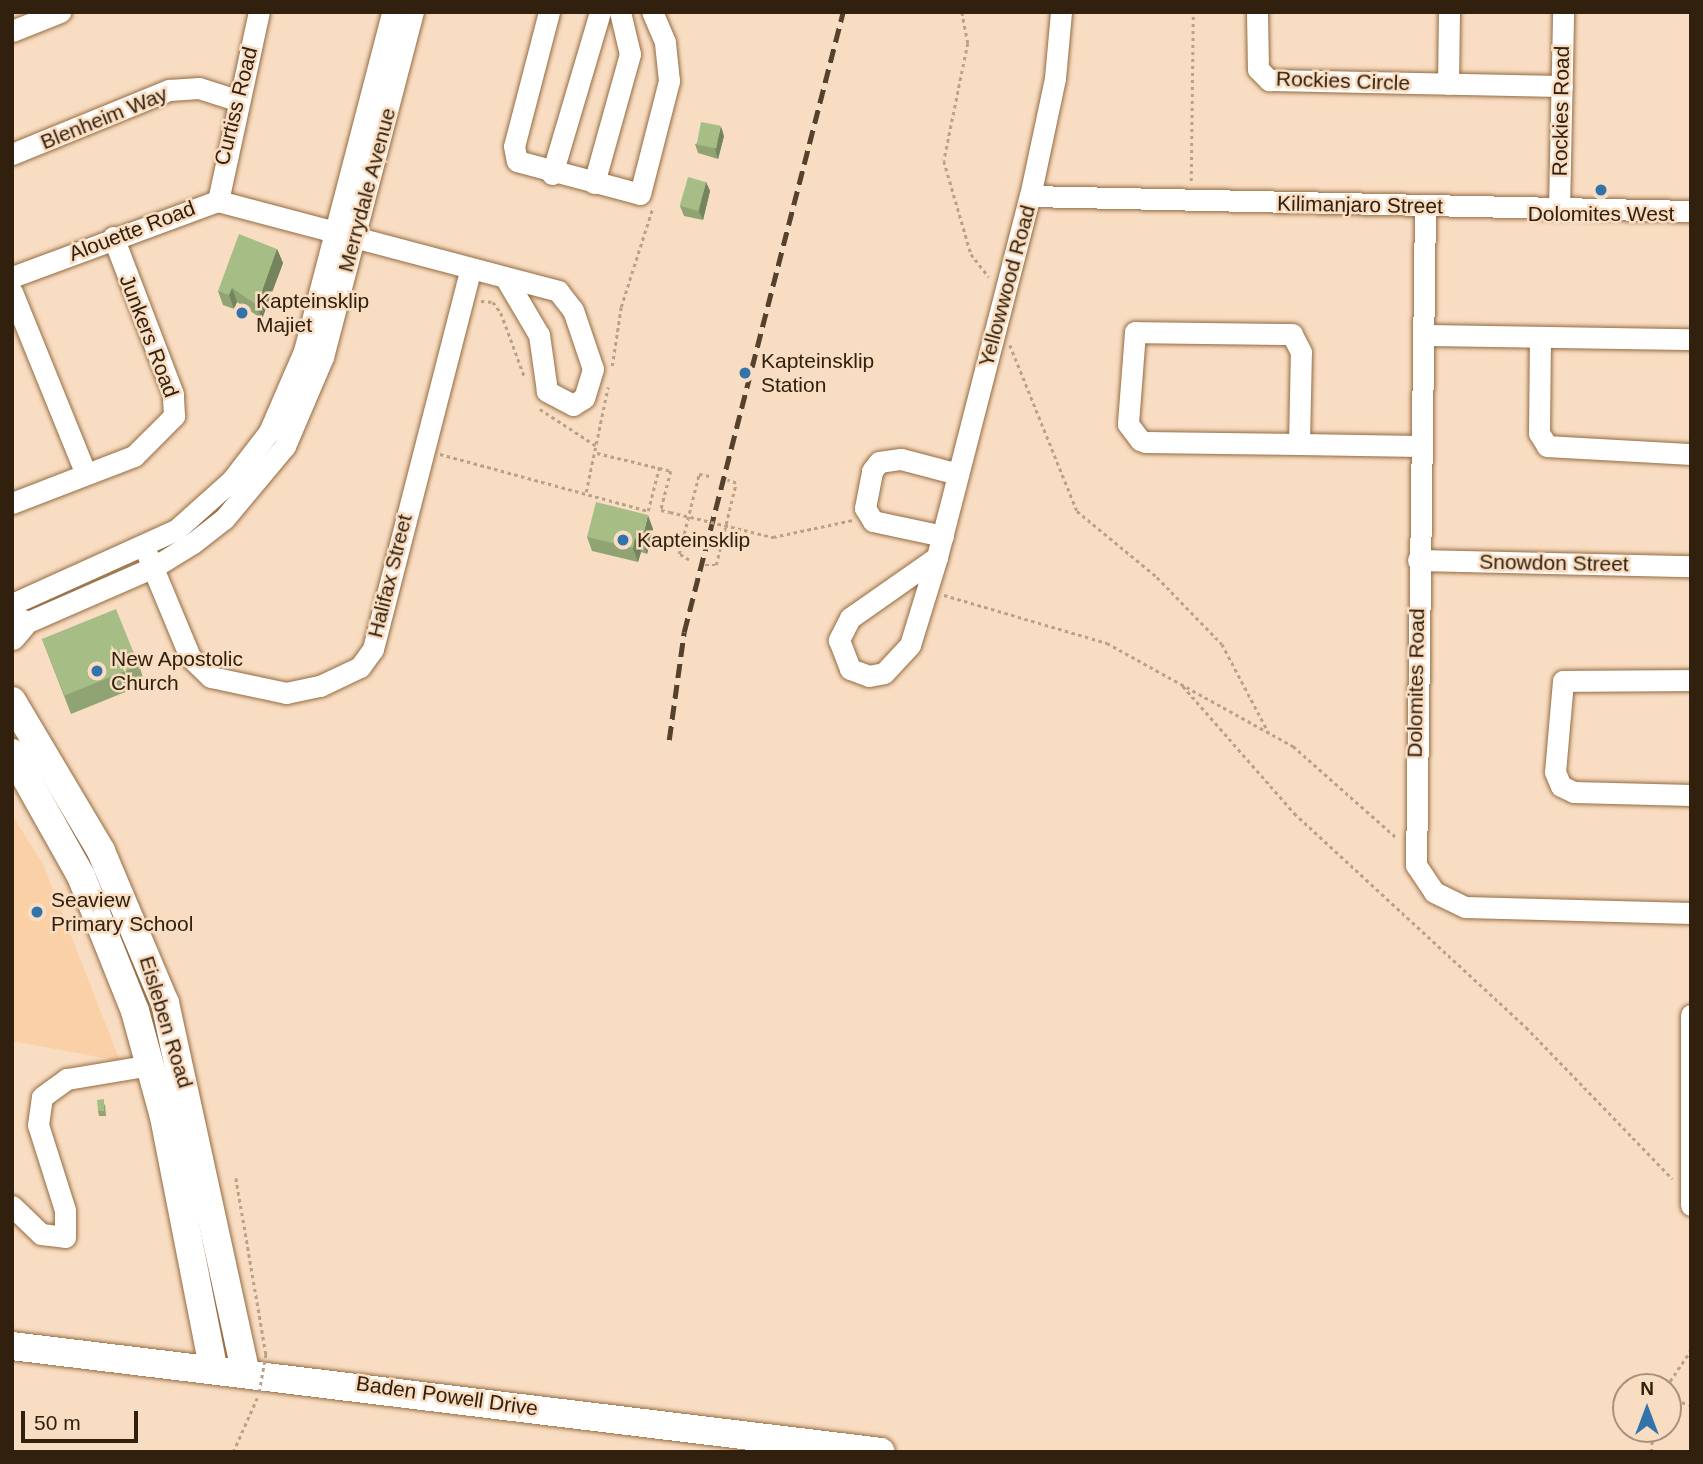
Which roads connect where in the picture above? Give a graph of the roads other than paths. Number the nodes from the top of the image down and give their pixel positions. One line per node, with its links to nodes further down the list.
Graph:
1 (60, 12): 13 (street)
2 (259, 12): 16 (street, Curtiss Road)
3 (392, 12): 25 (street, Merrydale Avenue)
4 (414, 12): 25 (street, Merrydale Avenue)
5 (549, 12): 18 (street)
6 (600, 12): 18 (street)
7 (620, 12): 19 (street)
8 (652, 12): 19 (street)
9 (1061, 12): 20 (street, Yellowwood Road)
10 (1257, 12): 14 (street, Rockies Circle)
11 (1449, 12): 14 (street)
12 (1563, 12): 15 (street, Rockies Road)
13 (12, 31)
14 (1448, 84): 15 (street, Rockies Circle)
15 (1562, 86): 23 (street, Rockies Road)
16 (237, 100): 17 (street, Blenheim Way); 21 (street, Curtiss Road)
17 (12, 154)
18 (552, 174): 19 (street)
19 (594, 183)
20 (1030, 196): 22 (street, Kilimanjaro Street); 38 (street, Yellowwood Road)
21 (218, 201): 25 (street, Alouette Road); 26 (street, Alouette Road)
22 (1425, 206): 23 (street, Kilimanjaro Street); 31 (street, Dolomites Road)
23 (1559, 209): 24 (street, Kilimanjaro Street)
24 (1691, 211)
25 (344, 235): 27 (street); 41 (street, Merrydale Avenue); 45 (street, Merrydale Avenue)
26 (113, 237): 28 (street, Alouette Road); 37 (street, Junkers Road)
27 (470, 270): 29 (street); 45 (street, Halifax Street)
28 (12, 277)
29 (506, 279): 29 (street)
30 (12, 292): 37 (street)
31 (1423, 335): 32 (street); 35 (street, Dolomites Road)
32 (1540, 337): 33 (street); 36 (street)
33 (1691, 339)
34 (1299, 444): 34 (street); 35 (street)
35 (1420, 446): 43 (street, Dolomites Road)
36 (1691, 454)
37 (86, 474): 39 (street, Junkers Road)
38 (958, 474): 40 (street, Yellowwood Road); 40 (street)
39 (12, 503)
40 (943, 536): 42 (street, Yellowwood Road)
41 (143, 548): 45 (street, Halifax Street); 46 (street, Merrydale Avenue)
42 (937, 557): 42 (street, Yellowwood Road)
43 (1418, 560): 44 (street, Snowdon Street); 51 (street, Dolomites Road)
44 (1691, 566)
45 (154, 567): 46 (street, Merrydale Avenue)
46 (15, 623)
47 (1691, 680): 50 (street)
48 (12, 701): 58 (main road, Eisleben Road)
49 (12, 753): 53 (main road, Eisleben Road)
50 (1691, 795)
51 (1691, 913)
52 (1691, 1015): 54 (street)
53 (151, 1065): 55 (street); 57 (main road, Eisleben Road)
54 (1689, 1197)
55 (12, 1206)
56 (12, 1346): 57 (main road, Baden Powell Drive)
57 (213, 1366): 58 (main road, Baden Powell Drive)
58 (256, 1372): 59 (main road, Baden Powell Drive)
59 (881, 1452)

